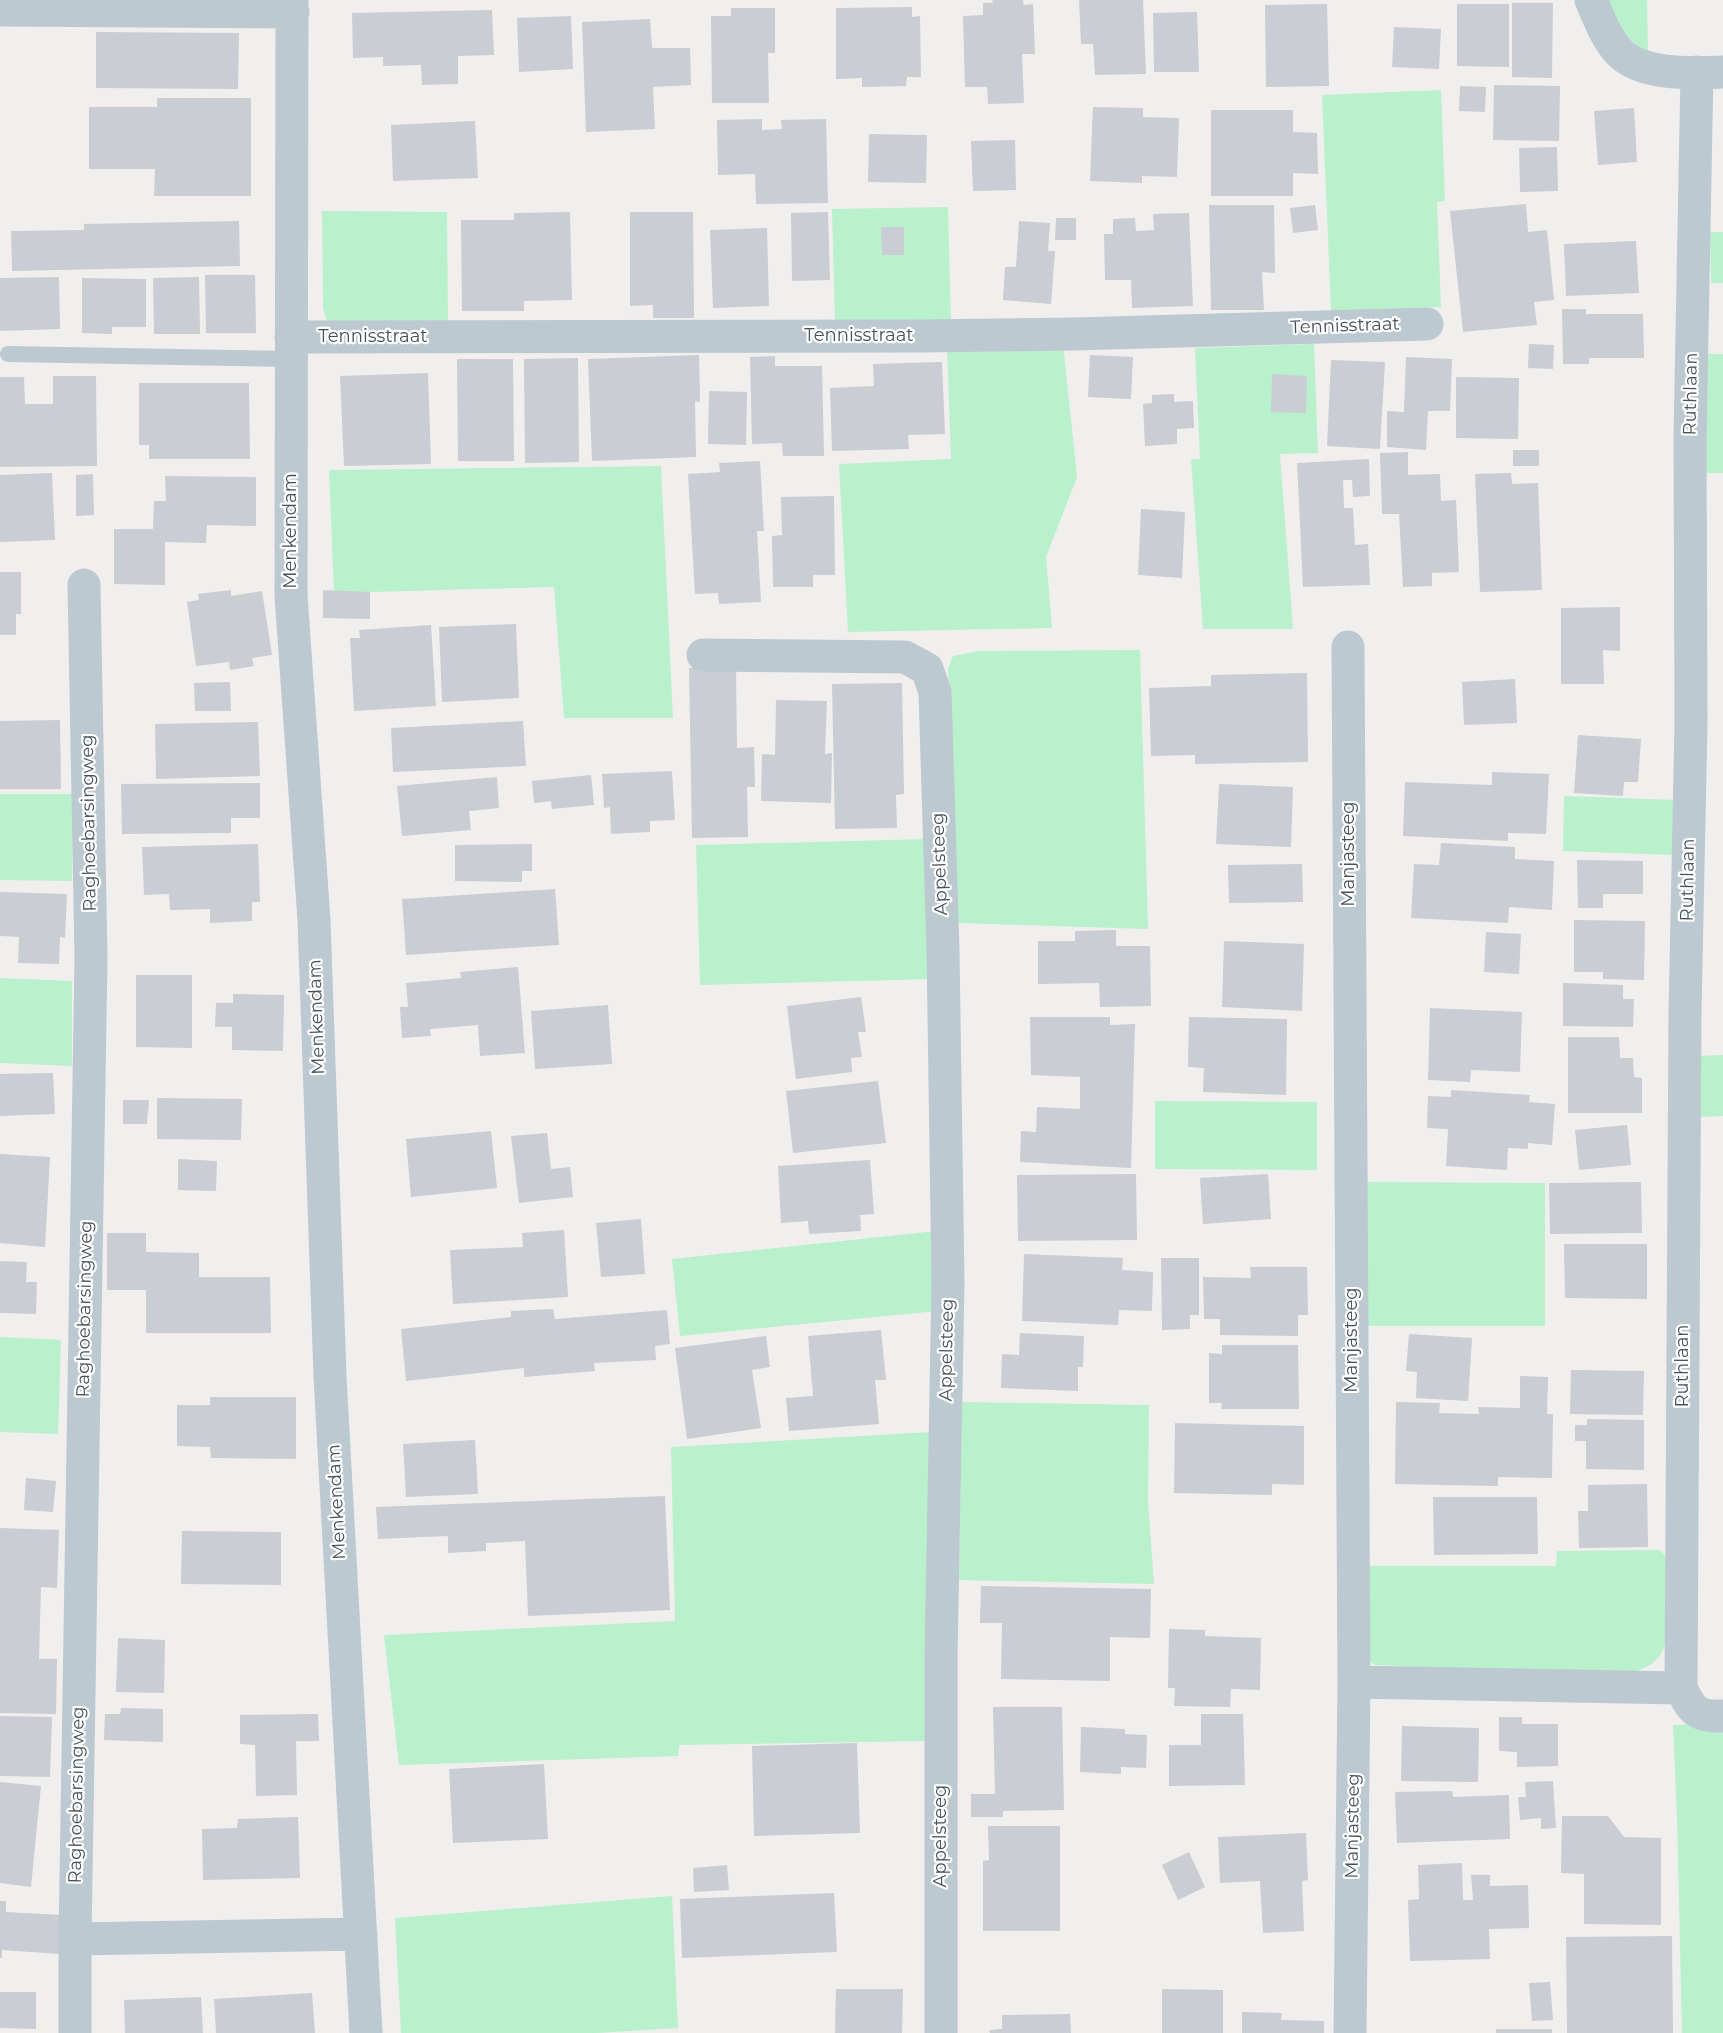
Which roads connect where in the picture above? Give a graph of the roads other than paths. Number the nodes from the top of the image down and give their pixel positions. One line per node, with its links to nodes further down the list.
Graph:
1 (1591, 0): 4 (street)
2 (292, 6): 3 (street); 6 (street, Menkendam)
3 (0, 10)
4 (1710, 72): 12 (street, Ruthlaan)
5 (1427, 324): 6 (street, Tennisstraat)
6 (291, 348): 7 (lane); 14 (street, Menkendam)
7 (8, 354)
8 (84, 585): 15 (street, Raghoebarsingweg)
9 (1348, 647): 11 (street, Manjasteeg)
10 (703, 655): 18 (street, Appelsteeg)
11 (1354, 1682): 12 (street); 19 (street, Manjasteeg)
12 (1681, 1688): 13 (street)
13 (1723, 1716)
14 (361, 1934): 15 (street); 17 (street, Menkendam)
15 (75, 1939): 16 (street, Raghoebarsingweg)
16 (75, 2033)
17 (366, 2033)
18 (941, 2033)
19 (1350, 2033)

